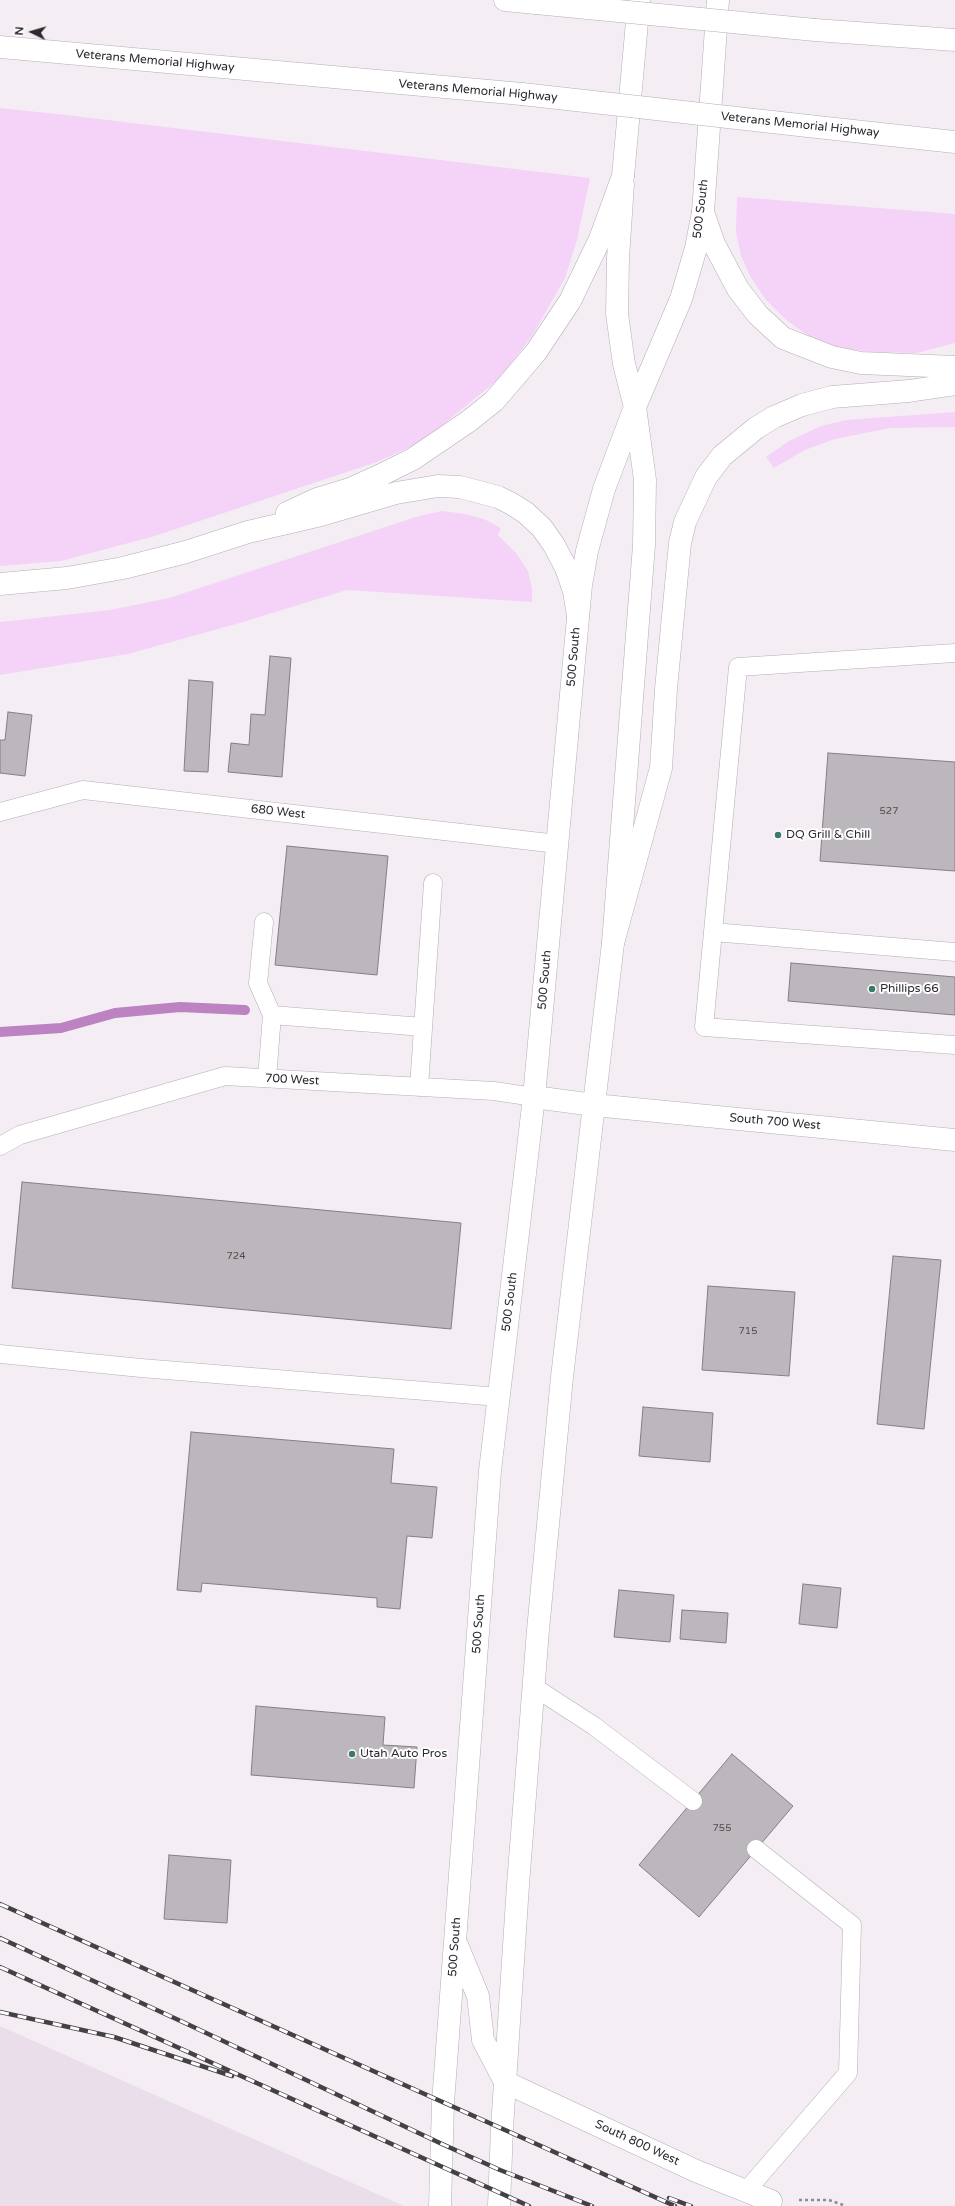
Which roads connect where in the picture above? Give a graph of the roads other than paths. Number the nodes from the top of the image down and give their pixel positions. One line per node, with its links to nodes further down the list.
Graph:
1 (505, 0): 4 (main road, bridge)
2 (639, 0): 7 (main road)
3 (718, 0): 8 (main road, 500 South)
4 (955, 40)
5 (0, 47): 6 (main road, Veterans Memorial Highway, bridge)
6 (955, 142)
7 (623, 176): 11 (main road); 12 (main road)
8 (702, 212): 9 (main road); 11 (main road, 500 South)
9 (955, 367)
10 (955, 384): 21 (main road)
11 (635, 407): 14 (main road, 500 South); 21 (main road)
12 (248, 532): 13 (main road); 14 (main road)
13 (0, 584)
14 (578, 616): 17 (main road, 500 South)
15 (955, 653): 20 (lane)
16 (0, 812): 17 (lane, 680 West)
17 (558, 844): 28 (main road, 500 South)
18 (433, 883): 24 (lane)
19 (264, 922): 23 (lane)
20 (713, 932): 22 (lane); 25 (lane)
21 (613, 943): 29 (main road)
22 (955, 952)
23 (272, 1015): 24 (lane); 26 (lane)
24 (423, 1027): 27 (lane)
25 (955, 1045)
26 (267, 1078): 27 (lane, 700 West); 31 (lane, 700 West)
27 (419, 1087): 28 (lane, 700 West)
28 (534, 1097): 29 (main road, 700 West); 33 (main road, 500 South)
29 (594, 1105): 30 (main road, South 700 West); 34 (main road)
30 (955, 1140)
31 (0, 1146)
32 (0, 1354): 33 (lane)
33 (499, 1396): 37 (main road, 500 South)
34 (534, 1687): 35 (lane); 38 (main road)
35 (693, 1801)
36 (756, 1849): 39 (lane)
37 (455, 1942): 38 (main road); 41 (main road, 500 South)
38 (505, 2082): 39 (main road, South 800 West); 42 (main road)
39 (746, 2191): 40 (main road, South 800 West)
40 (771, 2201)
41 (440, 2206)
42 (499, 2206)

